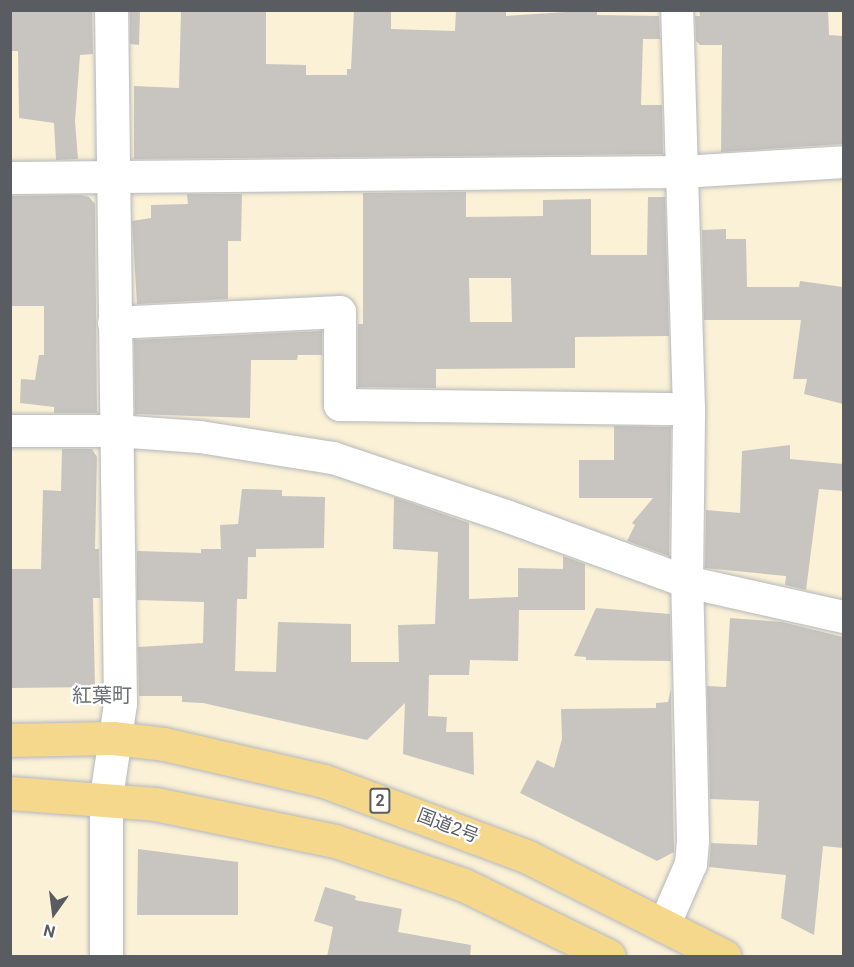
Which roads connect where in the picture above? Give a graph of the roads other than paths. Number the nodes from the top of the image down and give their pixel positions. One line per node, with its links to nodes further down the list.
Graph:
1 (111, 10): 6 (street)
2 (677, 10): 4 (street)
3 (843, 162): 4 (street)
4 (682, 172): 6 (street); 8 (street)
5 (10, 178): 6 (street)
6 (114, 179): 7 (street)
7 (114, 323): 8 (street); 10 (street)
8 (689, 408): 11 (street)
9 (10, 431): 10 (street)
10 (116, 431): 11 (street); 13 (street)
11 (687, 582): 12 (street); 17 (street)
12 (843, 617)
13 (113, 738): 14 (highway, 国道2号 / 2); 16 (street); 17 (highway, 国道2号 / 2)
14 (10, 740)
15 (10, 793): 16 (highway)
16 (106, 797): 18 (street); 19 (highway)
17 (664, 926): 20 (highway, 国道2号 / 2)
18 (106, 957)
19 (609, 957)
20 (724, 957)

